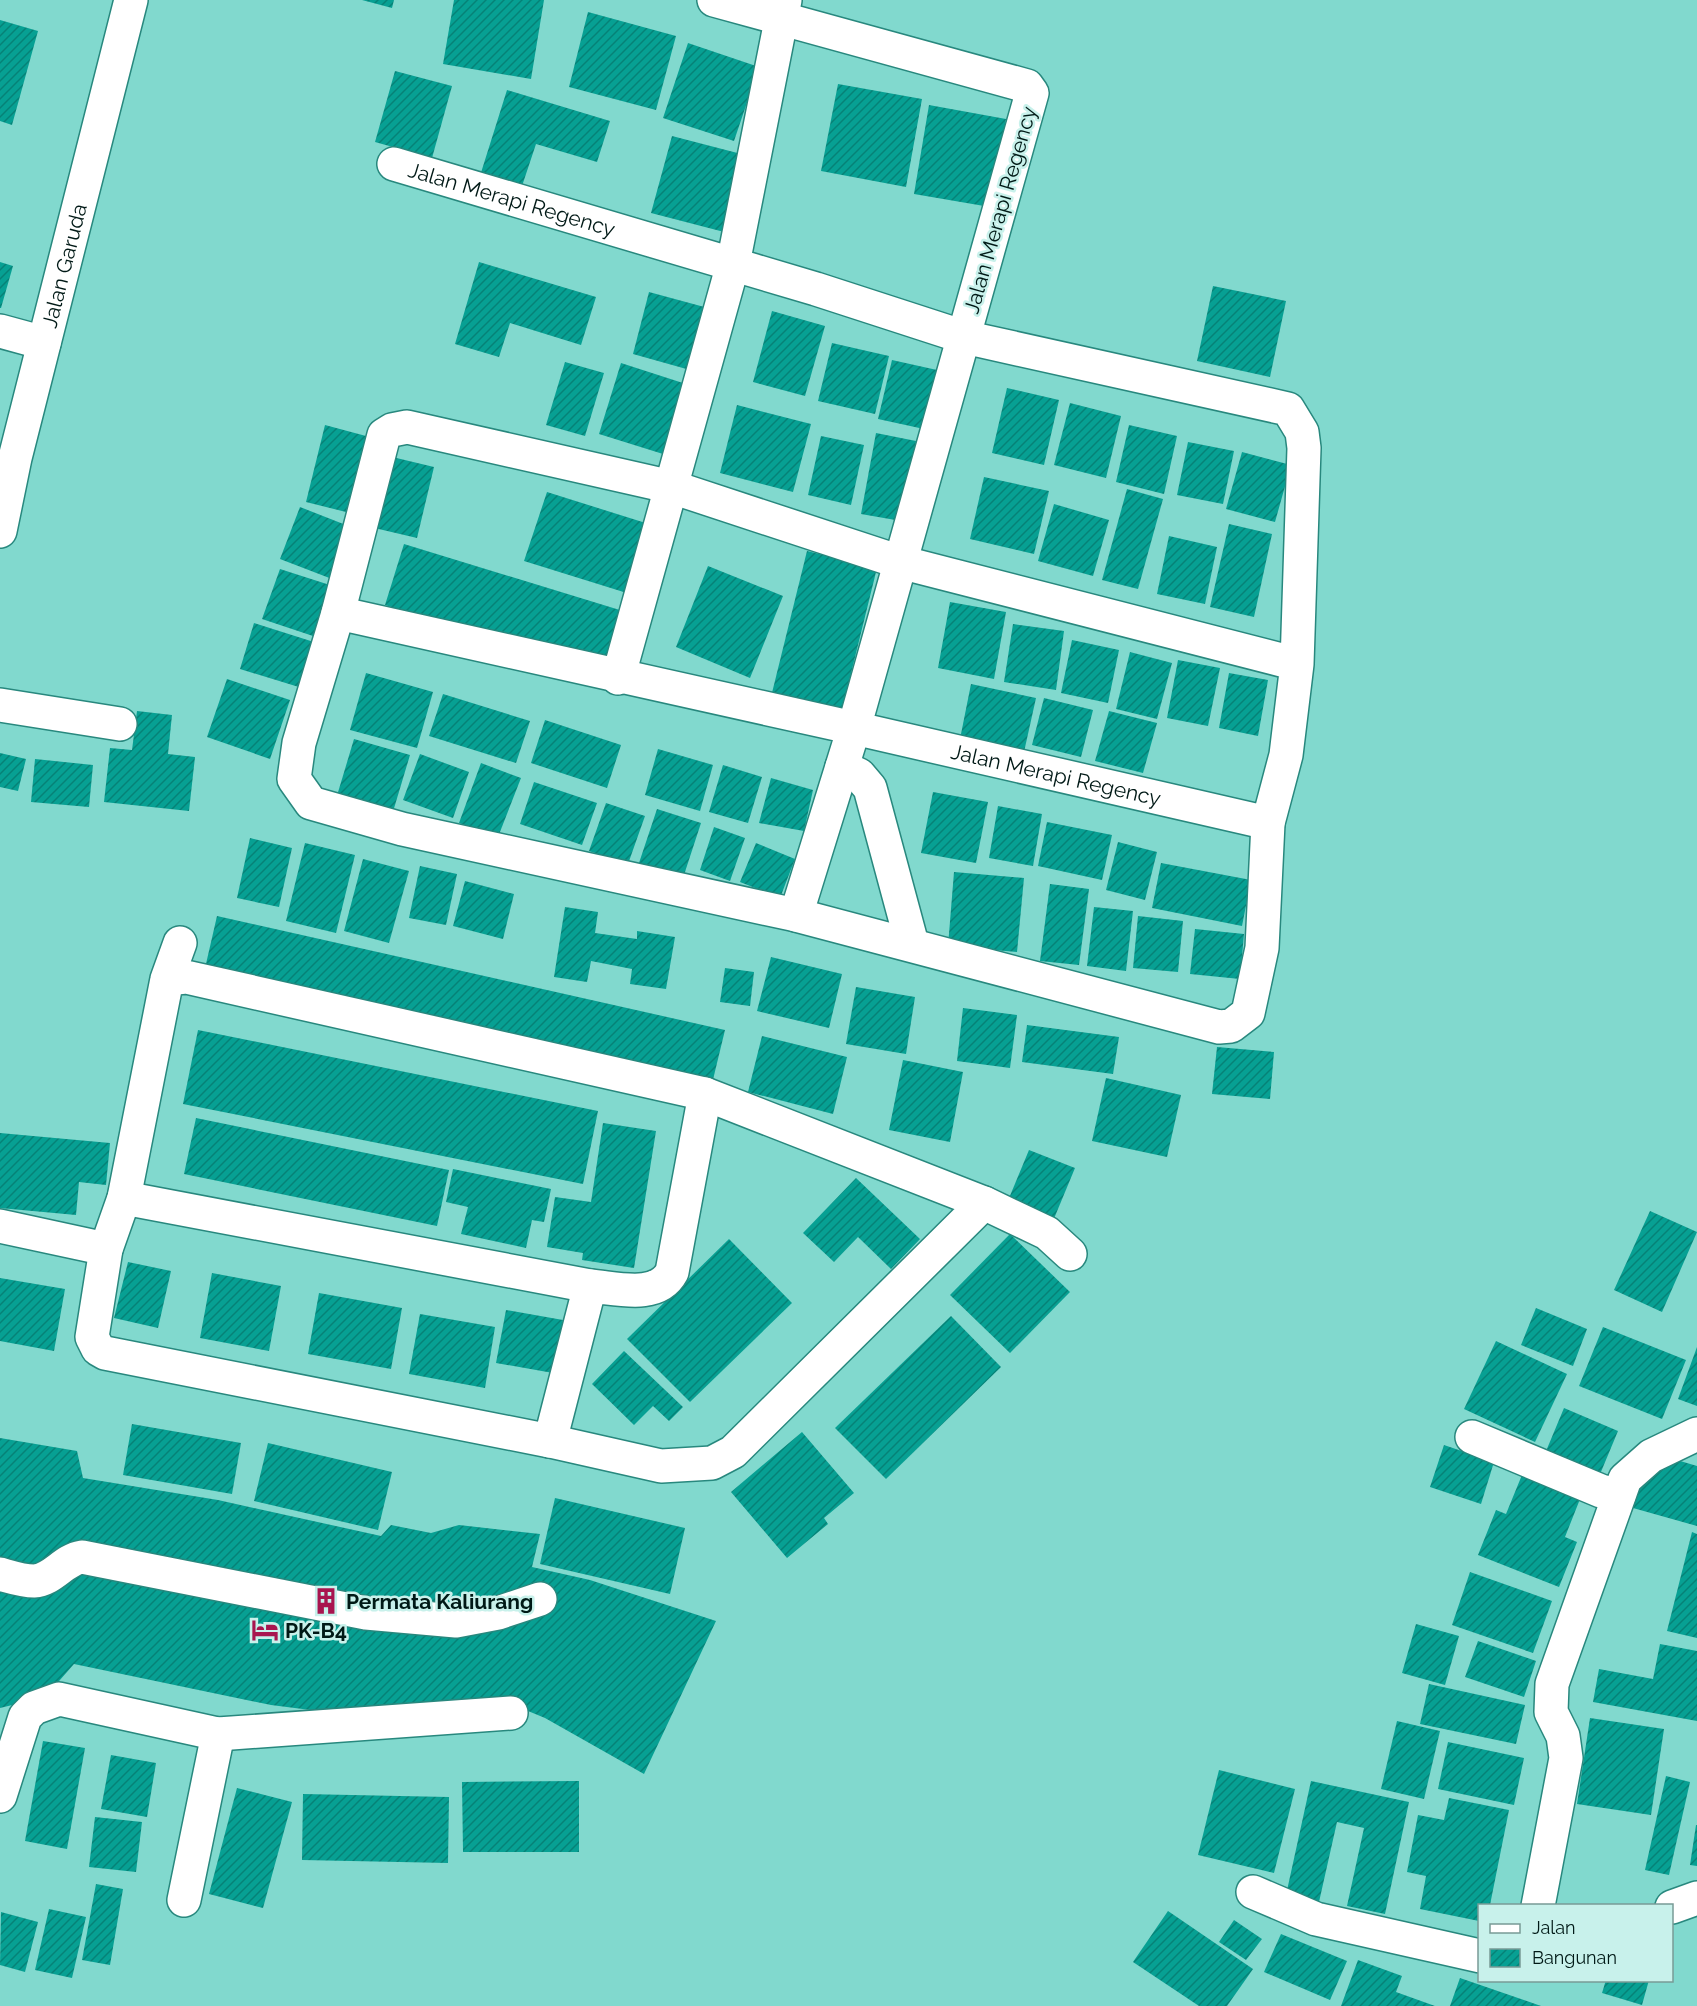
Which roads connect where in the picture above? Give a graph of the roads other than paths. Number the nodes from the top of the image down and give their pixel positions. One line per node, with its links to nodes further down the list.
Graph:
1 (131, 0): 8 (street, Jalan Garuda)
2 (714, 0): 3 (street, Jalan Merapi Regency)
3 (784, 9): 5 (street); 7 (street, Jalan Merapi Regency)
4 (394, 164): 5 (street, Jalan Merapi Regency)
5 (733, 264): 7 (street, Jalan Merapi Regency); 9 (street)
6 (0, 331): 8 (street)
7 (964, 337): 11 (street, Jalan Merapi Regency); 13 (street, Jalan Merapi Regency)
8 (44, 343): 10 (street, Jalan Garuda)
9 (672, 487): 11 (street); 12 (street); 14 (street)
10 (0, 531)
11 (900, 562): 13 (street); 17 (street, Jalan Merapi Regency)
12 (338, 613): 14 (street); 20 (street)
13 (1297, 664): 19 (street, Jalan Merapi Regency)
14 (618, 678): 17 (street)
15 (0, 705): 16 (street)
16 (120, 724)
17 (854, 728): 18 (street); 19 (street, Jalan Merapi Regency)
18 (842, 768): 20 (street); 22 (street)
19 (1268, 823): 22 (street)
20 (796, 915): 22 (street)
21 (180, 943): 23 (street)
22 (912, 944)
23 (167, 979): 24 (street); 25 (street)
24 (705, 1094): 26 (street); 30 (street)
25 (124, 1198): 28 (street); 30 (street)
26 (984, 1203): 29 (street); 33 (street)
27 (0, 1226): 28 (street)
28 (106, 1249): 33 (street)
29 (1070, 1254)
30 (590, 1286): 33 (street)
31 (1697, 1434): 34 (street)
32 (1472, 1437): 34 (street)
33 (550, 1441)
34 (1619, 1495): 43 (street)
35 (0, 1574): 36 (street)
36 (540, 1599)
37 (511, 1713): 38 (street)
38 (218, 1734): 39 (street); 42 (street)
39 (0, 1796)
40 (1252, 1892): 45 (street)
41 (1697, 1898): 44 (street)
42 (184, 1900)
43 (1538, 1904)
44 (1673, 1906)
45 (1478, 1956)

